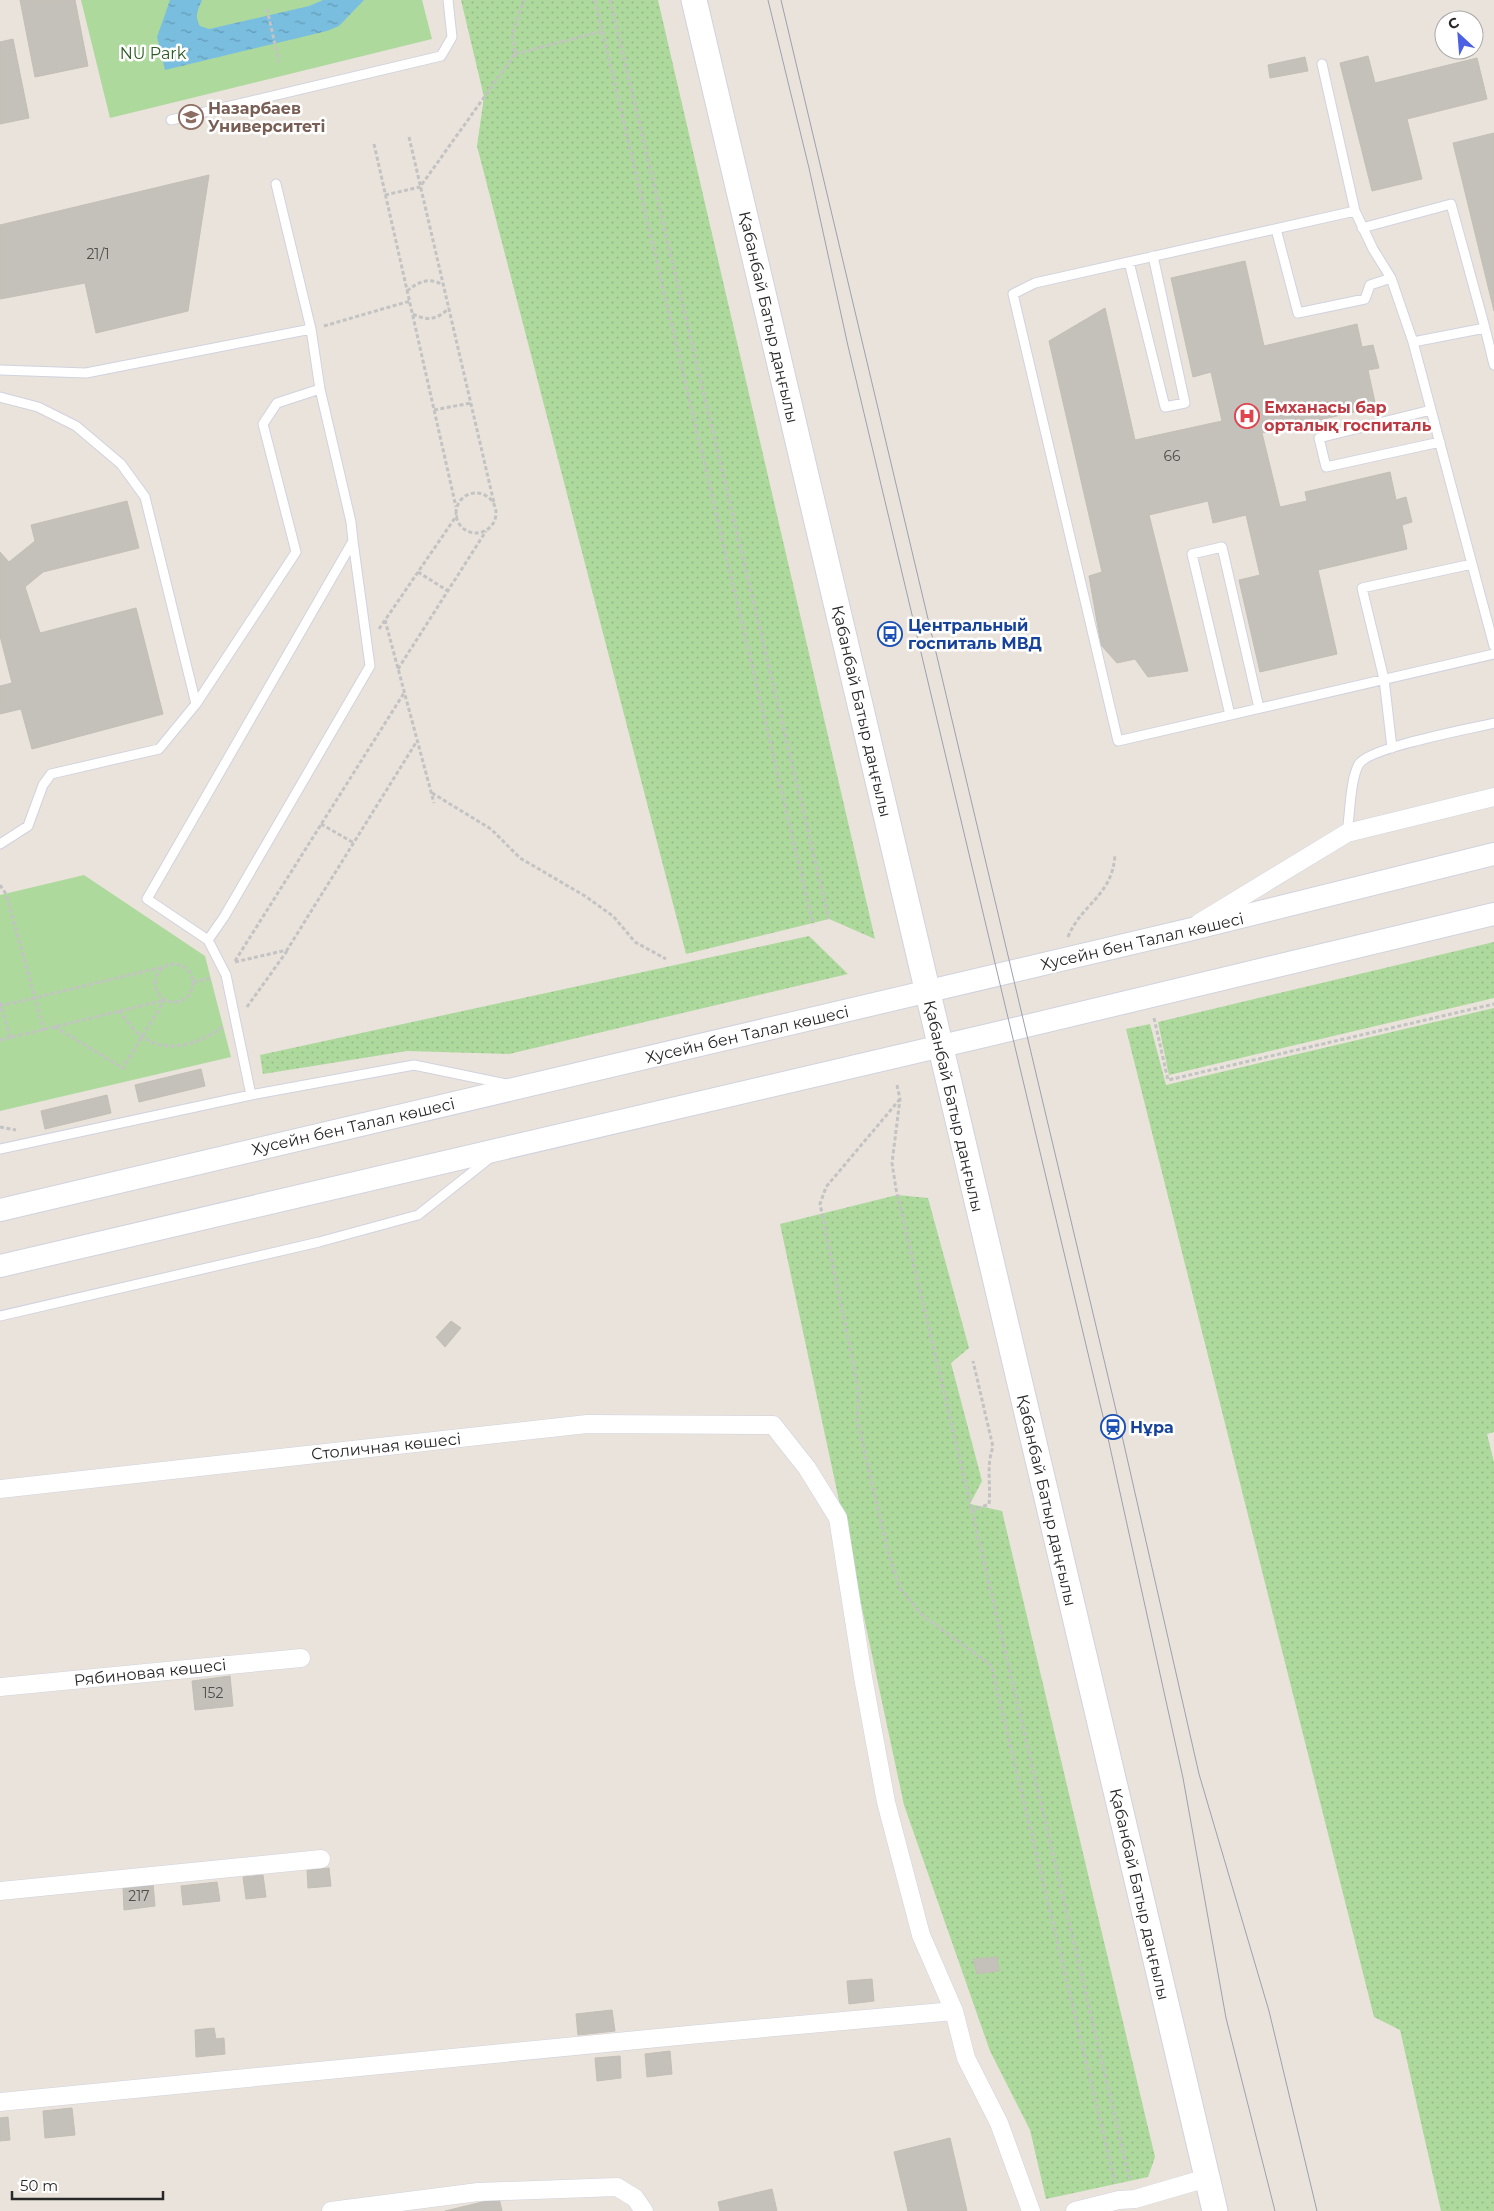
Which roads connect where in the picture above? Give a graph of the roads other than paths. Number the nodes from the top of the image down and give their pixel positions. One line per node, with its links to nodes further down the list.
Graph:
1 (448, 0): 4 (lane)
2 (694, 0): 38 (main road, Қабанбай Батыр даңғылы)
3 (1322, 64): 6 (lane)
4 (171, 120)
5 (276, 184): 13 (lane)
6 (1355, 211): 7 (lane); 8 (lane)
7 (1362, 228): 11 (lane); 12 (lane)
8 (1276, 229): 9 (lane); 11 (lane)
9 (1152, 256): 10 (lane); 10 (lane)
10 (1129, 262): 28 (lane)
11 (1390, 278): 14 (lane)
12 (1485, 328): 14 (lane); 15 (lane)
13 (311, 329): 16 (lane); 17 (lane)
14 (1413, 342): 19 (lane)
15 (1494, 365)
16 (0, 370)
17 (320, 389): 21 (lane); 26 (lane)
18 (0, 397): 26 (lane)
19 (1431, 410): 20 (lane); 20 (lane)
20 (1440, 442): 22 (lane)
21 (353, 542): 37 (lane); 37 (lane)
22 (1472, 564): 23 (lane); 25 (lane)
23 (1494, 646)
24 (1494, 654): 25 (lane)
25 (1384, 679): 27 (lane); 30 (lane)
26 (196, 704): 33 (lane)
27 (1260, 708): 28 (lane); 28 (lane)
28 (1230, 715)
29 (1494, 723): 30 (lane)
30 (1392, 748): 32 (lane)
31 (1494, 797): 32 (street)
32 (1347, 833): 36 (street)
33 (0, 844)
34 (1494, 854): 36 (street, Хусейн бен Талал көшесі)
35 (1494, 914): 39 (street)
36 (1188, 930): 38 (street, Хусейн бен Талал көшесі)
37 (208, 940): 41 (lane)
38 (927, 990): 39 (main road, Қабанбай Батыр даңғылы); 40 (street, Хусейн бен Талал көшесі)
39 (939, 1046): 42 (street); 54 (main road, Қабанбай Батыр даңғылы)
40 (521, 1087): 41 (lane); 44 (street, Хусейн бен Талал көшесі)
41 (251, 1095): 43 (lane)
42 (503, 1148): 45 (street); 46 (lane)
43 (0, 1149)
44 (0, 1210)
45 (0, 1266)
46 (0, 1316)
47 (0, 1489): 52 (street, Столичная көшесі)
48 (301, 1658): 49 (street, Рябиновая көшесі)
49 (0, 1687)
50 (321, 1859): 51 (street)
51 (0, 1891)
52 (954, 2011): 53 (street); 57 (street)
53 (0, 2102)
54 (1207, 2178): 58 (street); 59 (main road, Қабанбай Батыр даңғылы)
55 (331, 2211): 56 (street)
56 (644, 2211)
57 (1031, 2211)
58 (1075, 2211)
59 (1215, 2211)

